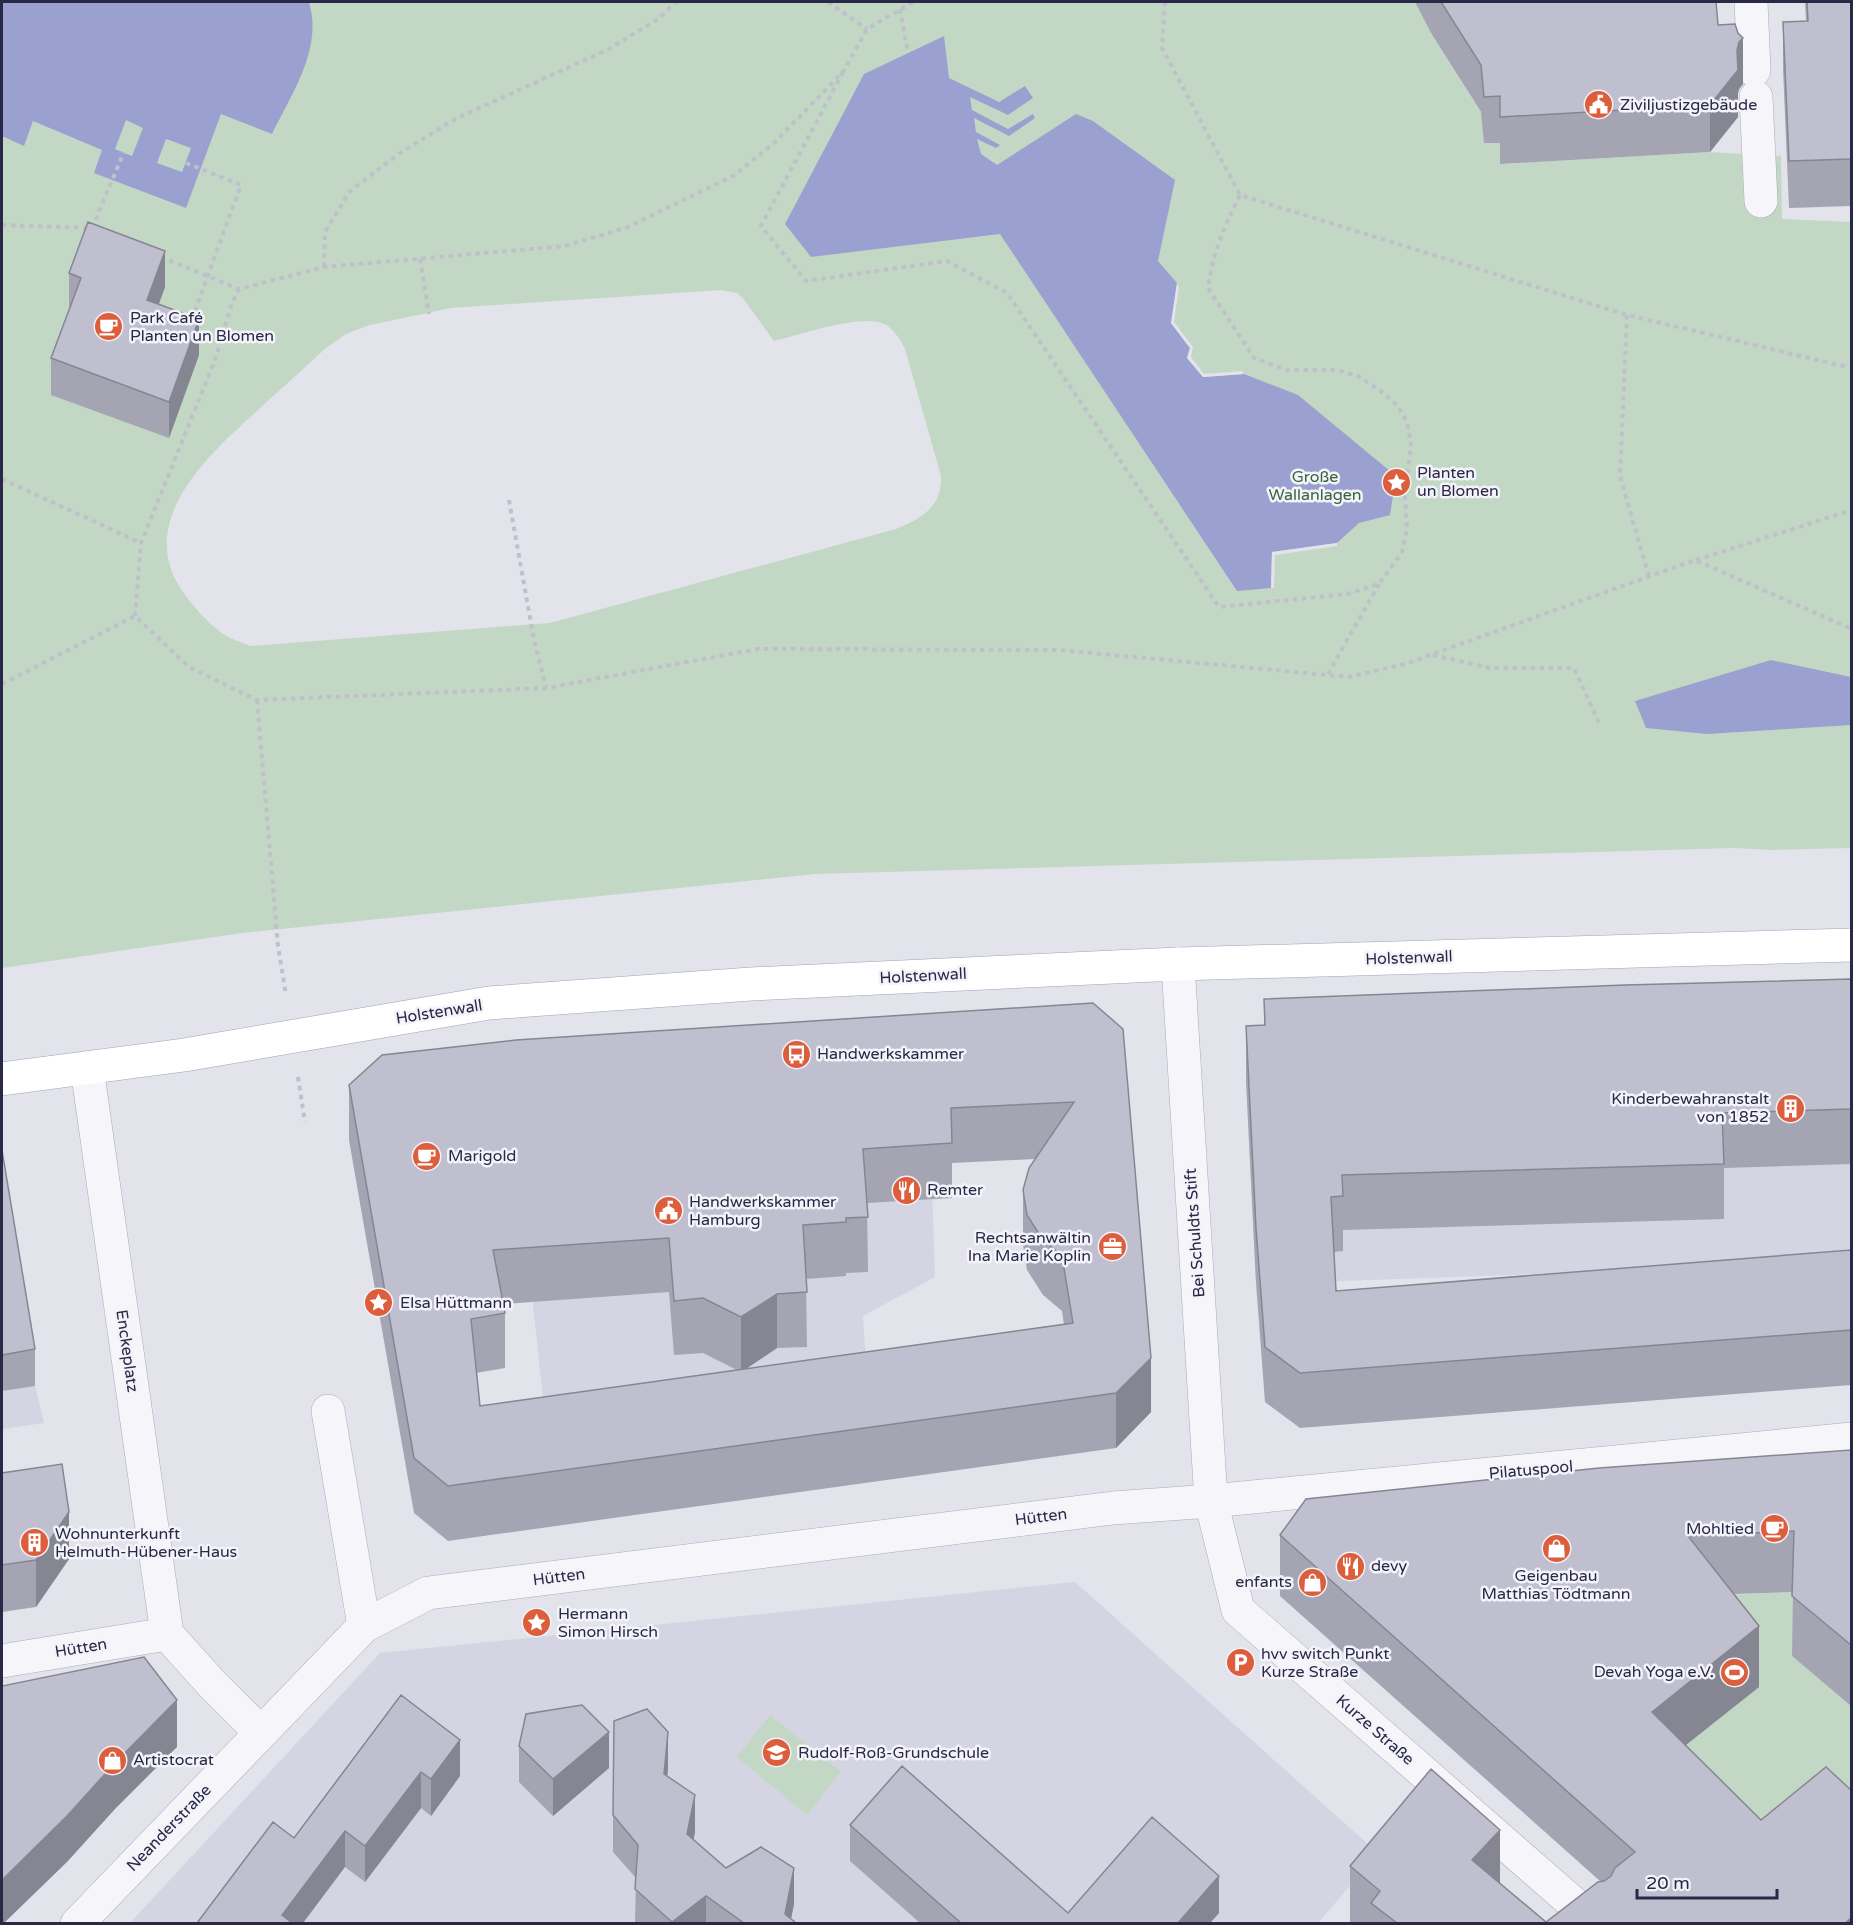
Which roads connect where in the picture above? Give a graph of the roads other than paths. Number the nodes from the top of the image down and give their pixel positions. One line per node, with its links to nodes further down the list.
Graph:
1 (1751, 2): 2 (street)
2 (1761, 201)
3 (1851, 945): 4 (main road, Holstenwall)
4 (1178, 964): 5 (main road, Holstenwall); 9 (street, Bei Schuldts Stift)
5 (87, 1068): 6 (main road, Holstenwall); 11 (street, Enckeplatz)
6 (2, 1079)
7 (328, 1411): 10 (street)
8 (1851, 1439): 9 (street, Pilatuspool)
9 (1211, 1501): 10 (street, Hütten); 15 (street, Kurze Straße)
10 (364, 1626): 13 (street, Hütten)
11 (167, 1634): 12 (street, Hütten); 13 (street)
12 (2, 1661)
13 (261, 1733): 14 (street, Neanderstraße)
14 (77, 1923)
15 (1597, 1923)

